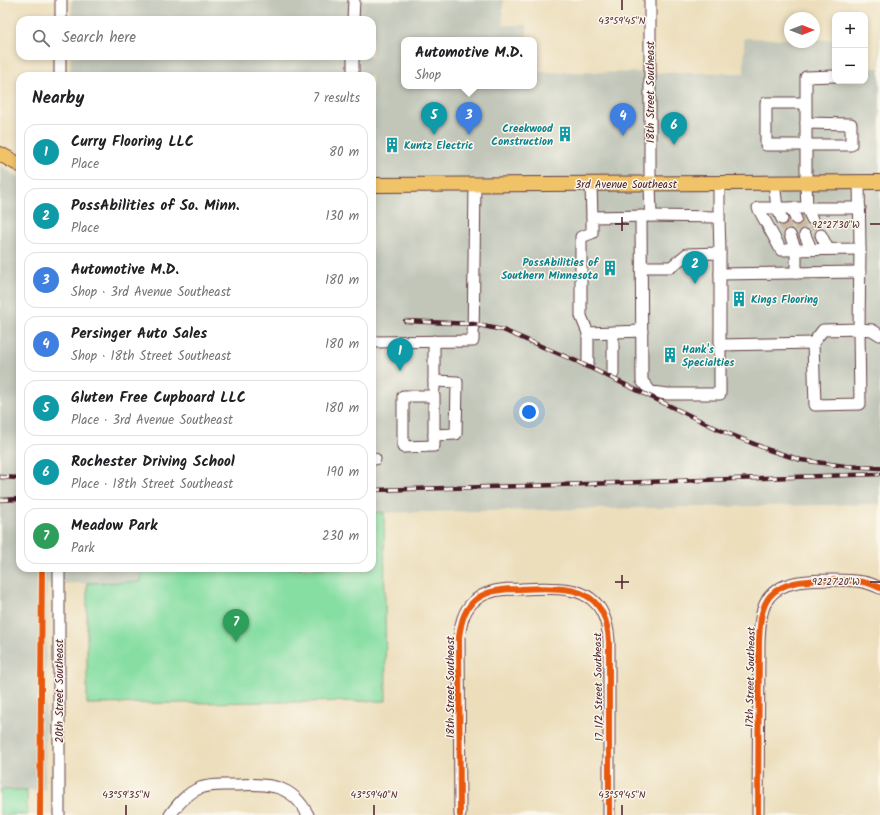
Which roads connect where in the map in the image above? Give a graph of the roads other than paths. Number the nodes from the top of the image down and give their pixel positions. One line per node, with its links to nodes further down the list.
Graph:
1 (61, 0): 4 (street)
2 (354, 0): 5 (street)
3 (650, 0): 19 (street, 18th Street Southeast)
4 (61, 16)
5 (353, 16)
6 (60, 60): 8 (street)
7 (353, 60): 9 (street)
8 (60, 72)
9 (353, 72)
10 (832, 76): 11 (street)
11 (805, 103): 12 (street); 13 (street)
12 (806, 123): 13 (street); 13 (street)
13 (806, 145): 21 (street)
14 (0, 154): 15 (main road)
15 (16, 163)
16 (774, 182): 20 (main road, 3rd Avenue Southeast); 21 (main road, 3rd Avenue Southeast); 25 (street)
17 (859, 182): 18 (main road, 3rd Avenue Southeast); 21 (main road, 3rd Avenue Southeast); 28 (street)
18 (880, 182)
19 (650, 183): 20 (main road, 3rd Avenue Southeast); 22 (main road, 3rd Avenue Southeast); 29 (street, 18th Street Southeast)
20 (719, 183): 31 (street)
21 (806, 183): 27 (street)
22 (591, 184): 23 (main road, 3rd Avenue Southeast); 30 (street)
23 (476, 185): 24 (main road, 3rd Avenue Southeast); 52 (street)
24 (376, 186)
25 (777, 208): 26 (street); 32 (street); 41 (street)
26 (791, 208): 27 (street); 33 (street)
27 (807, 208): 28 (street); 34 (street)
28 (860, 208): 40 (street)
29 (646, 216): 30 (street); 31 (street); 43 (street, 18th Street Southeast)
30 (592, 217): 49 (street)
31 (719, 217): 42 (street)
32 (782, 219)
33 (796, 219)
34 (812, 219)
35 (804, 235): 38 (street)
36 (821, 235): 39 (street)
37 (790, 236): 41 (street)
38 (811, 249): 39 (street); 41 (street)
39 (828, 249): 40 (street)
40 (860, 249): 44 (street)
41 (796, 250): 45 (street)
42 (720, 253): 43 (street); 46 (street)
43 (642, 267): 48 (street, 18th Street Southeast)
44 (860, 272): 45 (street); 47 (street)
45 (796, 273): 46 (street)
46 (720, 274): 55 (street)
47 (859, 329): 51 (street); 54 (street); 54 (street)
48 (642, 331): 50 (street); 55 (street, 18th Street Southeast)
49 (588, 332): 50 (street); 56 (street)
50 (613, 332): 57 (street)
51 (880, 335)
52 (434, 341): 53 (street); 58 (street)
53 (376, 342)
54 (813, 343): 55 (street)
55 (720, 345)
56 (588, 363)
57 (613, 374)
58 (434, 382): 59 (street); 60 (street)
59 (434, 396): 60 (street); 60 (street)
60 (434, 435)
61 (59, 572): 64 (street, 20th Street Southeast)
62 (880, 588): 69 (street, 17th Street Southeast)
63 (533, 589): 67 (street, 18th Street Southeast); 68 (street, 17 1/2 Street Southeast)
64 (59, 815)
65 (170, 815): 66 (street)
66 (308, 815)
67 (460, 815)
68 (609, 815)
69 (758, 815)

